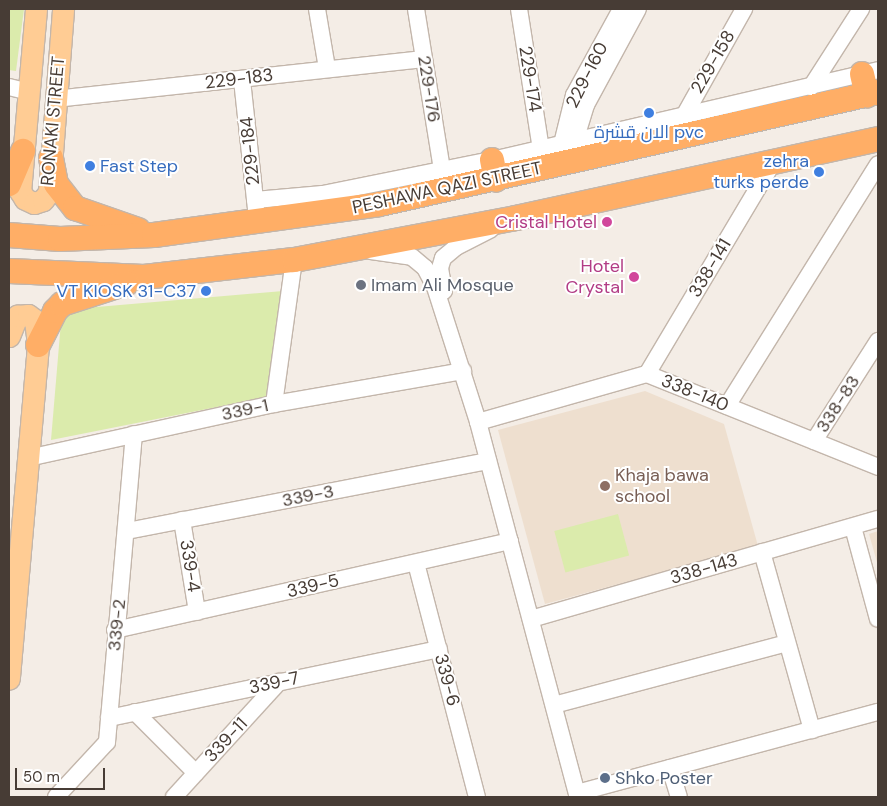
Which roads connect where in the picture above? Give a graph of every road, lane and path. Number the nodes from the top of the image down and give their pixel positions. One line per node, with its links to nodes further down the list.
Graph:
1 (36, 9): 15 (main road, RONAKI STREET)
2 (63, 9): 16 (main road, RONAKI STREET)
3 (317, 9): 11 (street)
4 (416, 9): 10 (street, 229-176)
5 (519, 9): 20 (street, 229-174)
6 (638, 9): 19 (street, 229-160)
7 (744, 9): 17 (street, 229-158)
8 (861, 9): 14 (street)
9 (617, 12): 19 (street, 229-160)
10 (424, 59): 11 (street, 229-183); 25 (street, 229-176)
11 (327, 68): 12 (street, 229-183)
12 (242, 80): 16 (street, 229-183); 28 (street, 229-184)
13 (871, 83): 14 (street); 26 (highway, PESHAWA QAZI STREET)
14 (811, 88): 17 (street)
15 (19, 89): 21 (main road, RONAKI STREET)
16 (55, 99): 22 (main road, RONAKI STREET)
17 (684, 116): 19 (street)
18 (878, 139): 23 (highway)
19 (569, 142): 20 (street)
20 (541, 149): 26 (street)
21 (23, 151): 22 (main road, RONAKI STREET); 27 (highway)
22 (51, 158): 30 (highway)
23 (773, 162): 29 (highway); 40 (street, 338-141)
24 (878, 164): 42 (street)
25 (442, 169): 26 (street); 28 (street)
26 (494, 170): 28 (highway, PESHAWA QAZI STREET)
27 (9, 184)
28 (256, 211): 30 (highway, PESHAWA QAZI STREET)
29 (516, 218): 32 (highway); 39 (street)
30 (154, 235): 31 (highway, PESHAWA QAZI STREET)
31 (9, 236)
32 (348, 249): 33 (highway); 39 (street)
33 (294, 260): 35 (highway); 41 (street)
34 (9, 271): 35 (highway)
35 (144, 277): 38 (highway)
36 (9, 336): 38 (main road)
37 (878, 341): 45 (street, 338-83)
38 (38, 345): 46 (main road)
39 (463, 371): 41 (street, 339-1); 43 (street)
40 (647, 374): 42 (street, 338-140); 43 (street, 338-140)
41 (274, 404): 44 (street, 339-1)
42 (727, 406): 45 (street, 338-140)
43 (478, 422): 47 (street)
44 (134, 434): 46 (street, 339-1); 52 (street, 339-2)
45 (814, 441): 48 (street, 338-140)
46 (28, 458): 62 (main road)
47 (488, 461): 50 (street, 339-3); 53 (street)
48 (878, 467)
49 (878, 519): 51 (street, 338-143)
50 (182, 520): 52 (street, 339-3); 56 (street, 339-4)
51 (852, 527): 54 (street, 338-143); 58 (street)
52 (127, 531): 59 (street, 339-2)
53 (510, 542): 55 (street, 339-5); 57 (street)
54 (762, 552): 57 (street, 338-143); 60 (street)
55 (416, 563): 56 (street, 339-5); 61 (street, 339-6)
56 (197, 612): 59 (street, 339-5)
57 (531, 619): 64 (street)
58 (878, 619)
59 (115, 630): 67 (street, 339-2)
60 (787, 643): 64 (street); 68 (street)
61 (439, 648): 63 (street, 339-7); 74 (street, 339-6)
62 (9, 679)
63 (279, 682): 65 (street, 339-7); 70 (street, 339-11)
64 (554, 704): 71 (street)
65 (135, 712): 67 (street, 339-7); 70 (street)
66 (878, 712): 68 (street)
67 (109, 718): 72 (street, 339-2)
68 (812, 730): 69 (street)
69 (670, 768): 71 (street); 75 (street)
70 (196, 773): 73 (street, 339-11)
71 (578, 795)
72 (56, 797)
73 (174, 797)
74 (477, 797)
75 (679, 797)

